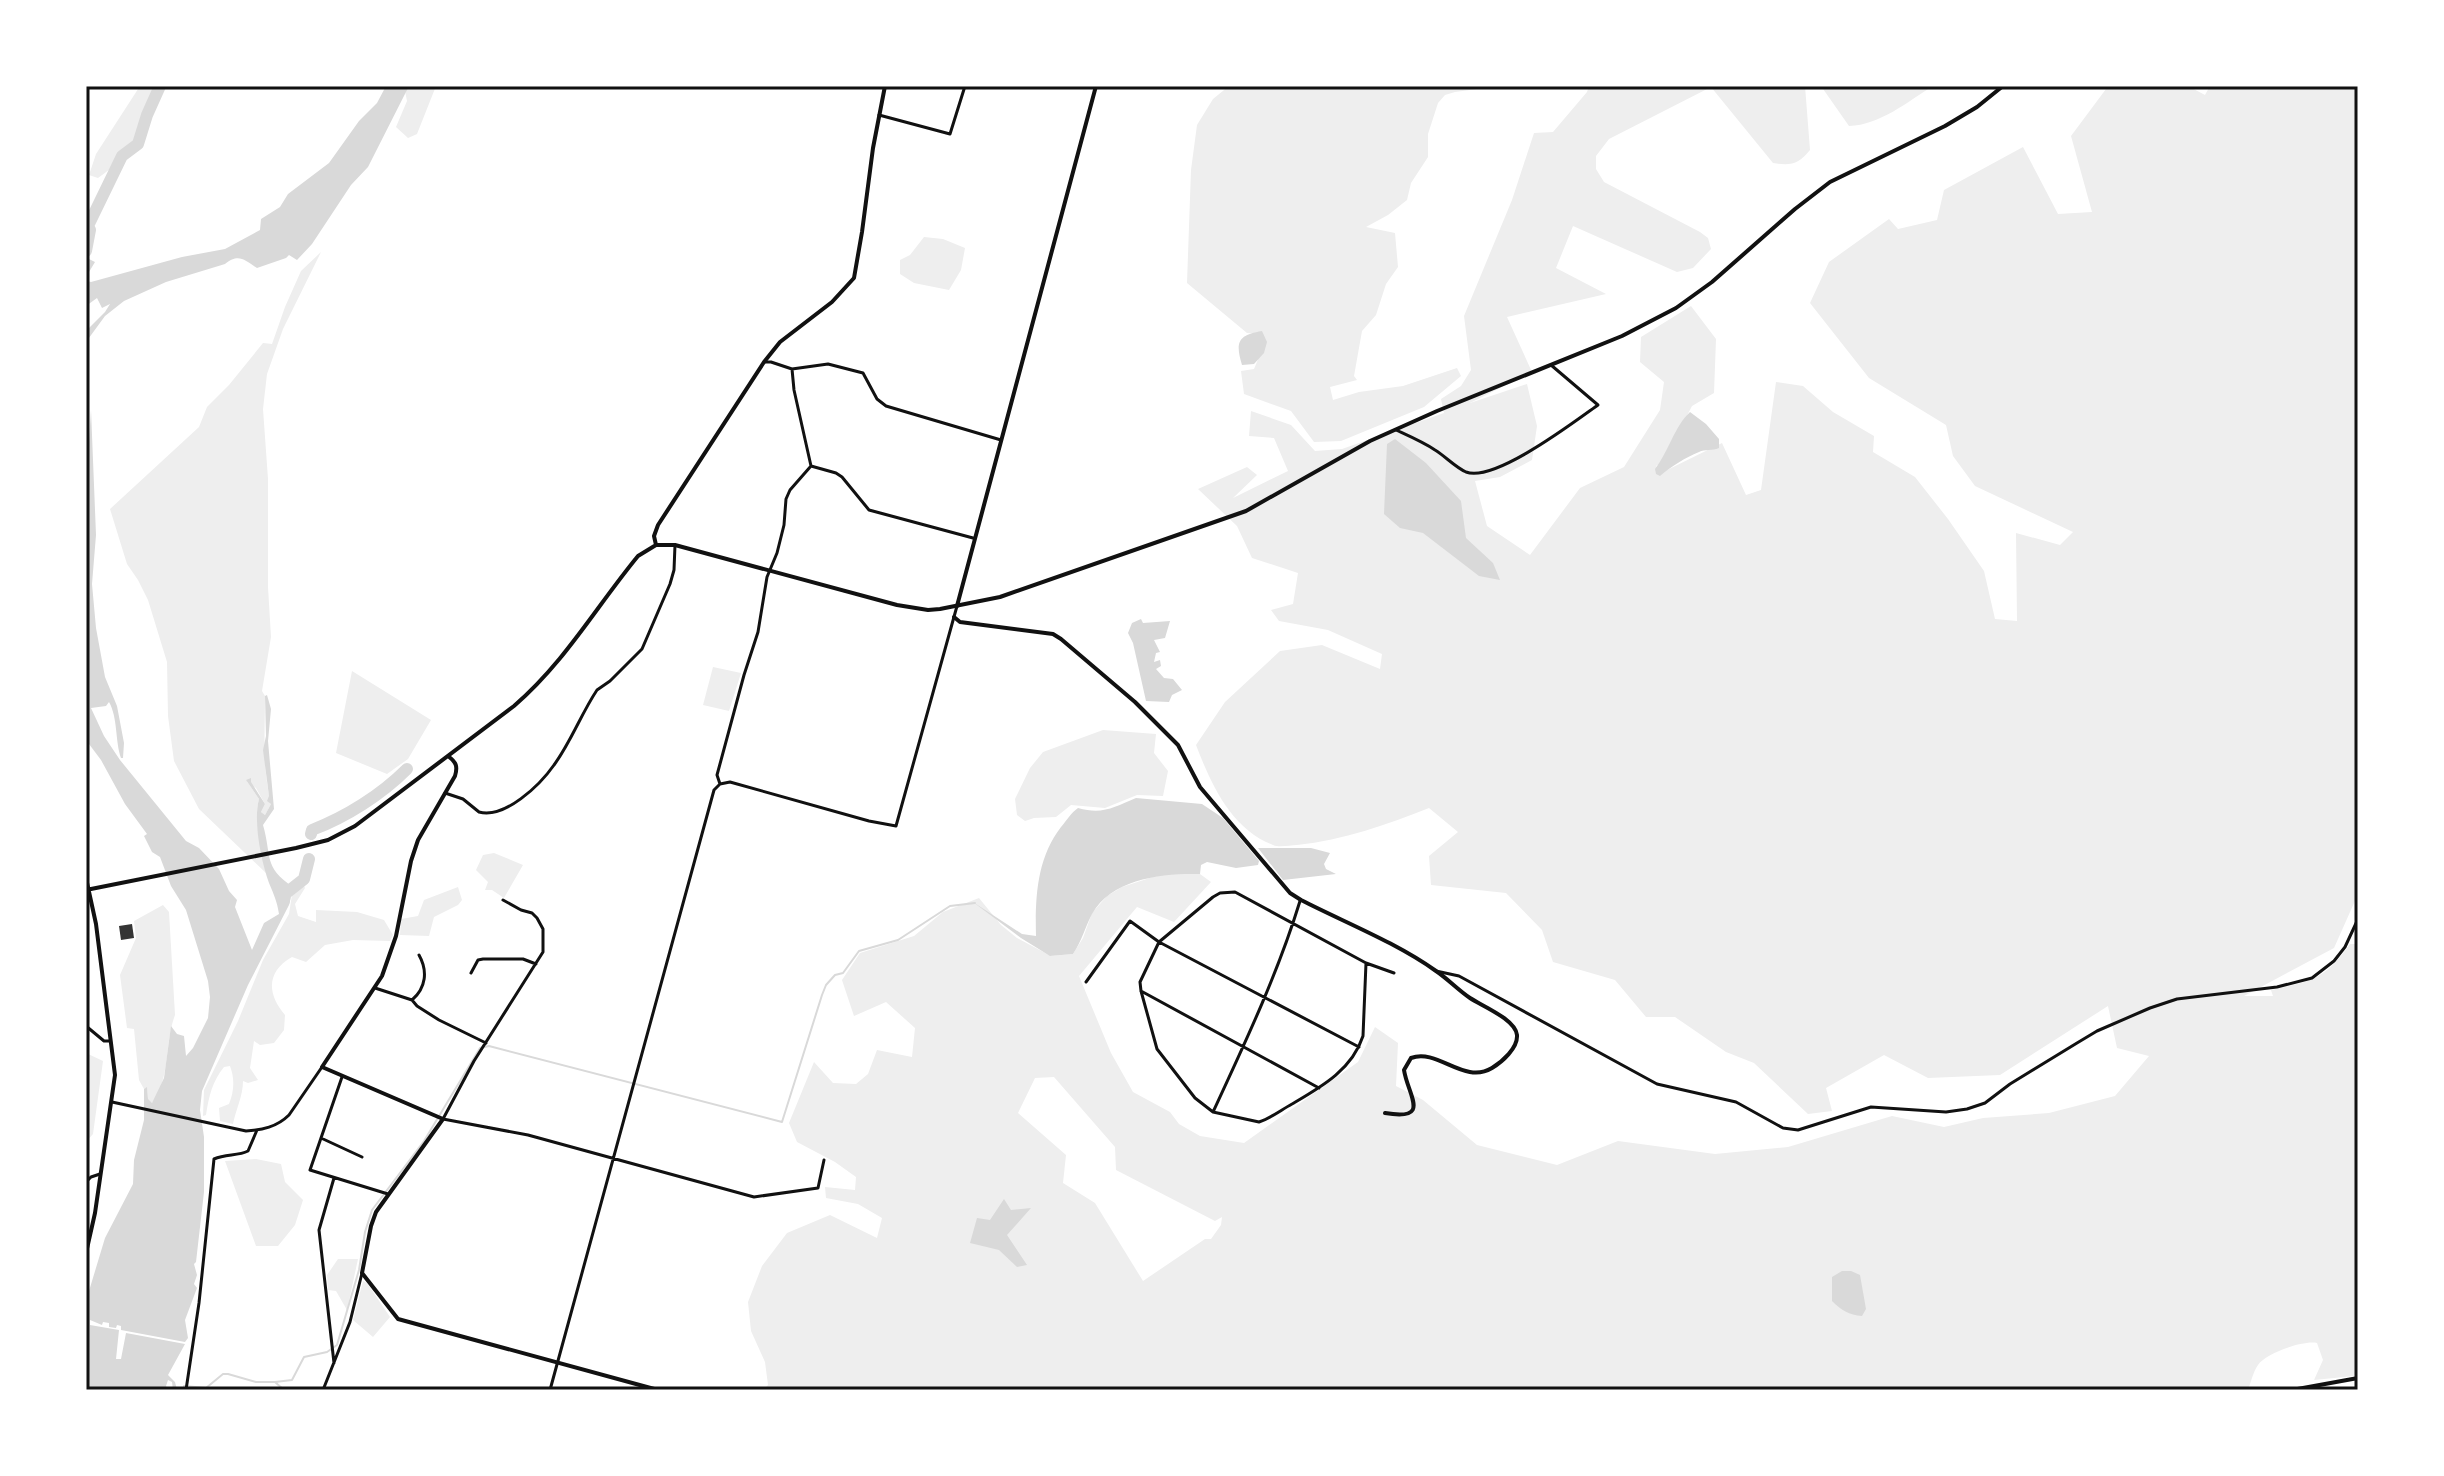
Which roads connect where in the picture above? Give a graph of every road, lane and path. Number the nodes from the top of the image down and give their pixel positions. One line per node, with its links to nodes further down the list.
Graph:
1 (885, 86): 5 (main road)
2 (965, 86): 5 (street)
3 (1096, 86): 10 (main road)
4 (2003, 86): 7 (main road)
5 (879, 115): 6 (main road)
6 (764, 362): 8 (street); 13 (main road)
7 (1551, 365): 9 (main road); 9 (street)
8 (792, 369): 10 (street); 11 (street)
9 (1396, 430): 16 (main road)
10 (1001, 440): 12 (main road)
11 (811, 466): 12 (street); 15 (street)
12 (975, 538): 16 (main road)
13 (656, 545): 14 (main road); 18 (main road)
14 (675, 545): 15 (main road); 20 (street)
15 (771, 569): 16 (main road); 19 (street)
16 (957, 606): 17 (street)
17 (954, 617): 19 (street); 24 (main road)
18 (448, 756): 20 (main road); 22 (main road)
19 (720, 784): 54 (street)
20 (445, 793): 35 (main road)
21 (86, 878): 22 (main road)
22 (88, 890): 40 (main road)
23 (503, 900): 30 (street)
24 (1301, 900): 26 (street); 31 (main road)
25 (2358, 919): 31 (street)
26 (1294, 922): 27 (street); 29 (street); 37 (street)
27 (1159, 942): 34 (street); 36 (street); 37 (street)
28 (419, 955): 38 (street)
29 (1366, 963): 33 (street); 43 (street)
30 (536, 964): 32 (street); 41 (street)
31 (1436, 970): 49 (main road)
32 (471, 973)
33 (1394, 973)
34 (1086, 982)
35 (375, 988): 38 (street); 44 (main road)
36 (1141, 991): 42 (street); 48 (street)
37 (1264, 995): 42 (street); 43 (street)
38 (412, 1000): 41 (street)
39 (86, 1026): 40 (street)
40 (113, 1040): 47 (main road)
41 (486, 1043): 50 (street)
42 (1244, 1045): 46 (street); 48 (street)
43 (1359, 1047): 46 (street)
44 (322, 1067): 45 (main road); 51 (street)
45 (342, 1077): 50 (main road); 52 (street)
46 (1319, 1088): 48 (street)
47 (112, 1102): 51 (street); 56 (main road)
48 (1213, 1112)
49 (1385, 1113)
50 (443, 1119): 54 (street); 59 (main road)
51 (257, 1130): 65 (street)
52 (321, 1138): 53 (street); 57 (street)
53 (362, 1157)
54 (614, 1159): 55 (street); 63 (street)
55 (824, 1160)
56 (100, 1174): 58 (street); 60 (main road)
57 (334, 1178): 59 (street); 62 (street)
58 (86, 1182)
59 (388, 1194): 61 (main road)
60 (86, 1253)
61 (362, 1273): 62 (street); 63 (main road)
62 (334, 1363): 68 (street)
63 (557, 1363): 69 (street); 70 (main road)
64 (2358, 1378): 71 (main road)
65 (186, 1390)
66 (259, 1390): 67 (street)
67 (271, 1390)
68 (323, 1390)
69 (550, 1390)
70 (658, 1390)
71 (2292, 1390)

